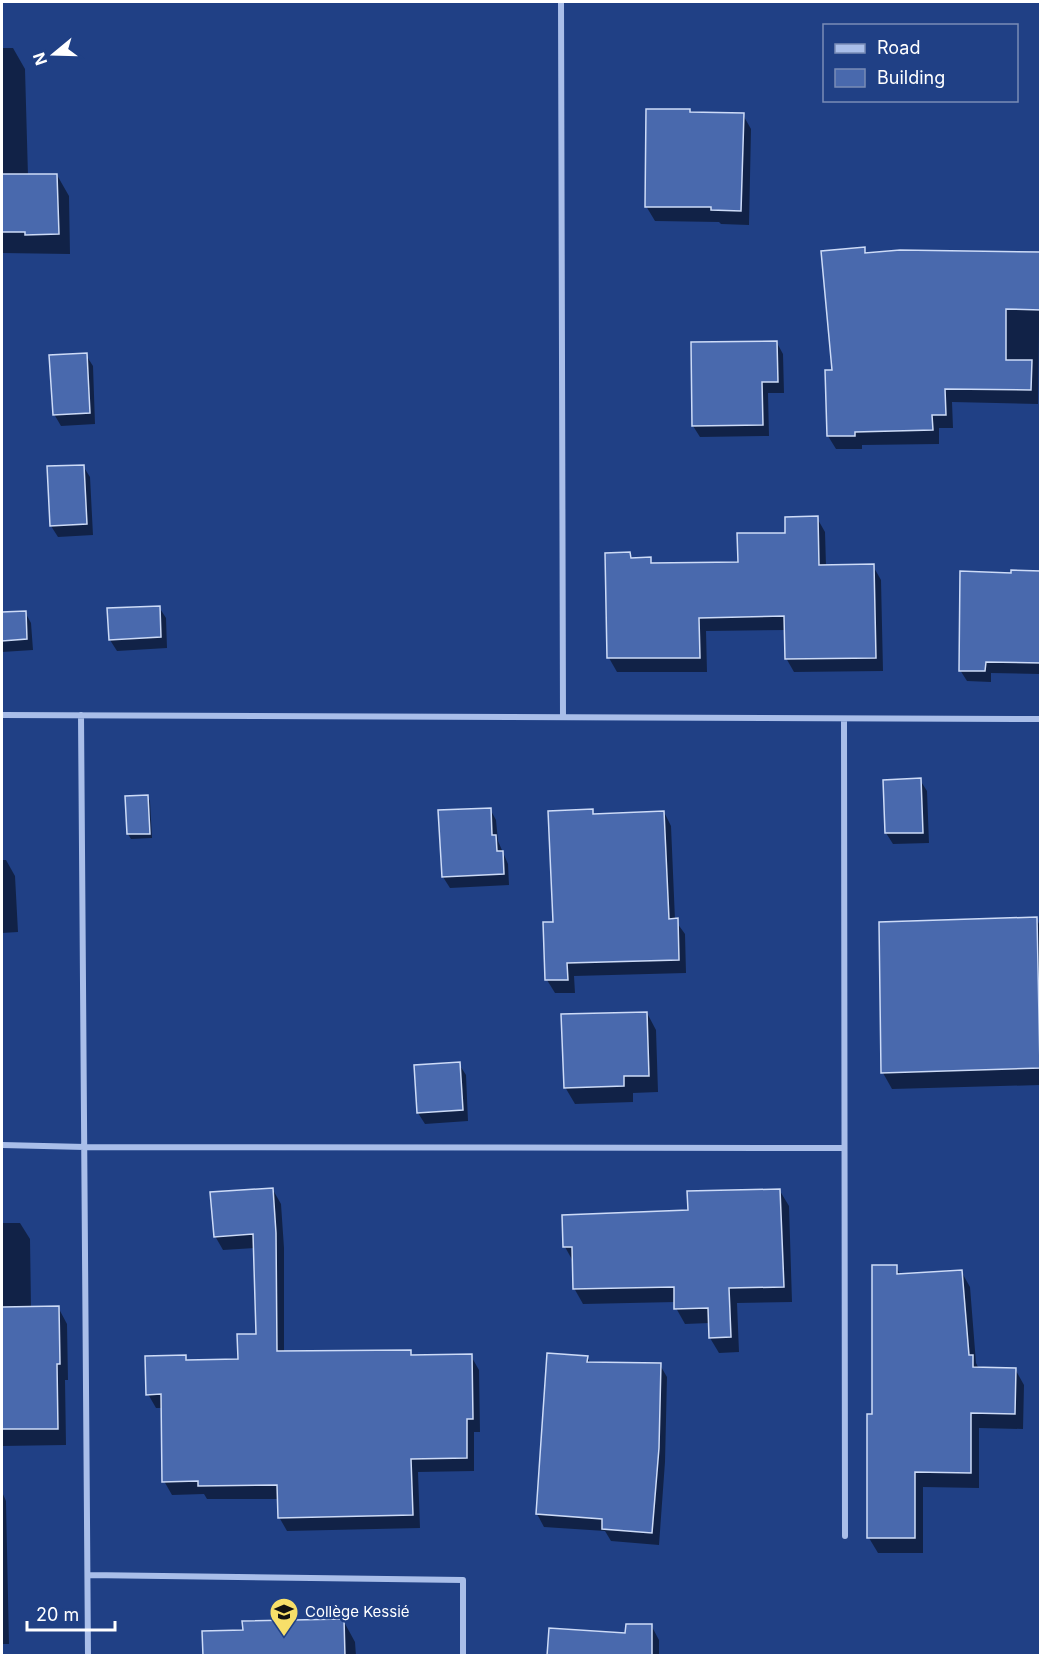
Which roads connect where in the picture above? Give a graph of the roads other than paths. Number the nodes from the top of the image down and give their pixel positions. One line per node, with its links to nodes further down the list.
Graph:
1 (561, 2): 4 (street)
2 (2, 715): 3 (street)
3 (81, 715): 4 (street); 8 (street)
4 (563, 717): 5 (street)
5 (844, 718): 6 (street); 9 (street)
6 (1041, 719)
7 (2, 1145): 8 (street)
8 (85, 1147): 9 (street); 11 (street)
9 (844, 1148): 10 (street)
10 (845, 1536)
11 (87, 1575): 12 (street); 13 (street)
12 (88, 1656)
13 (463, 1656)

